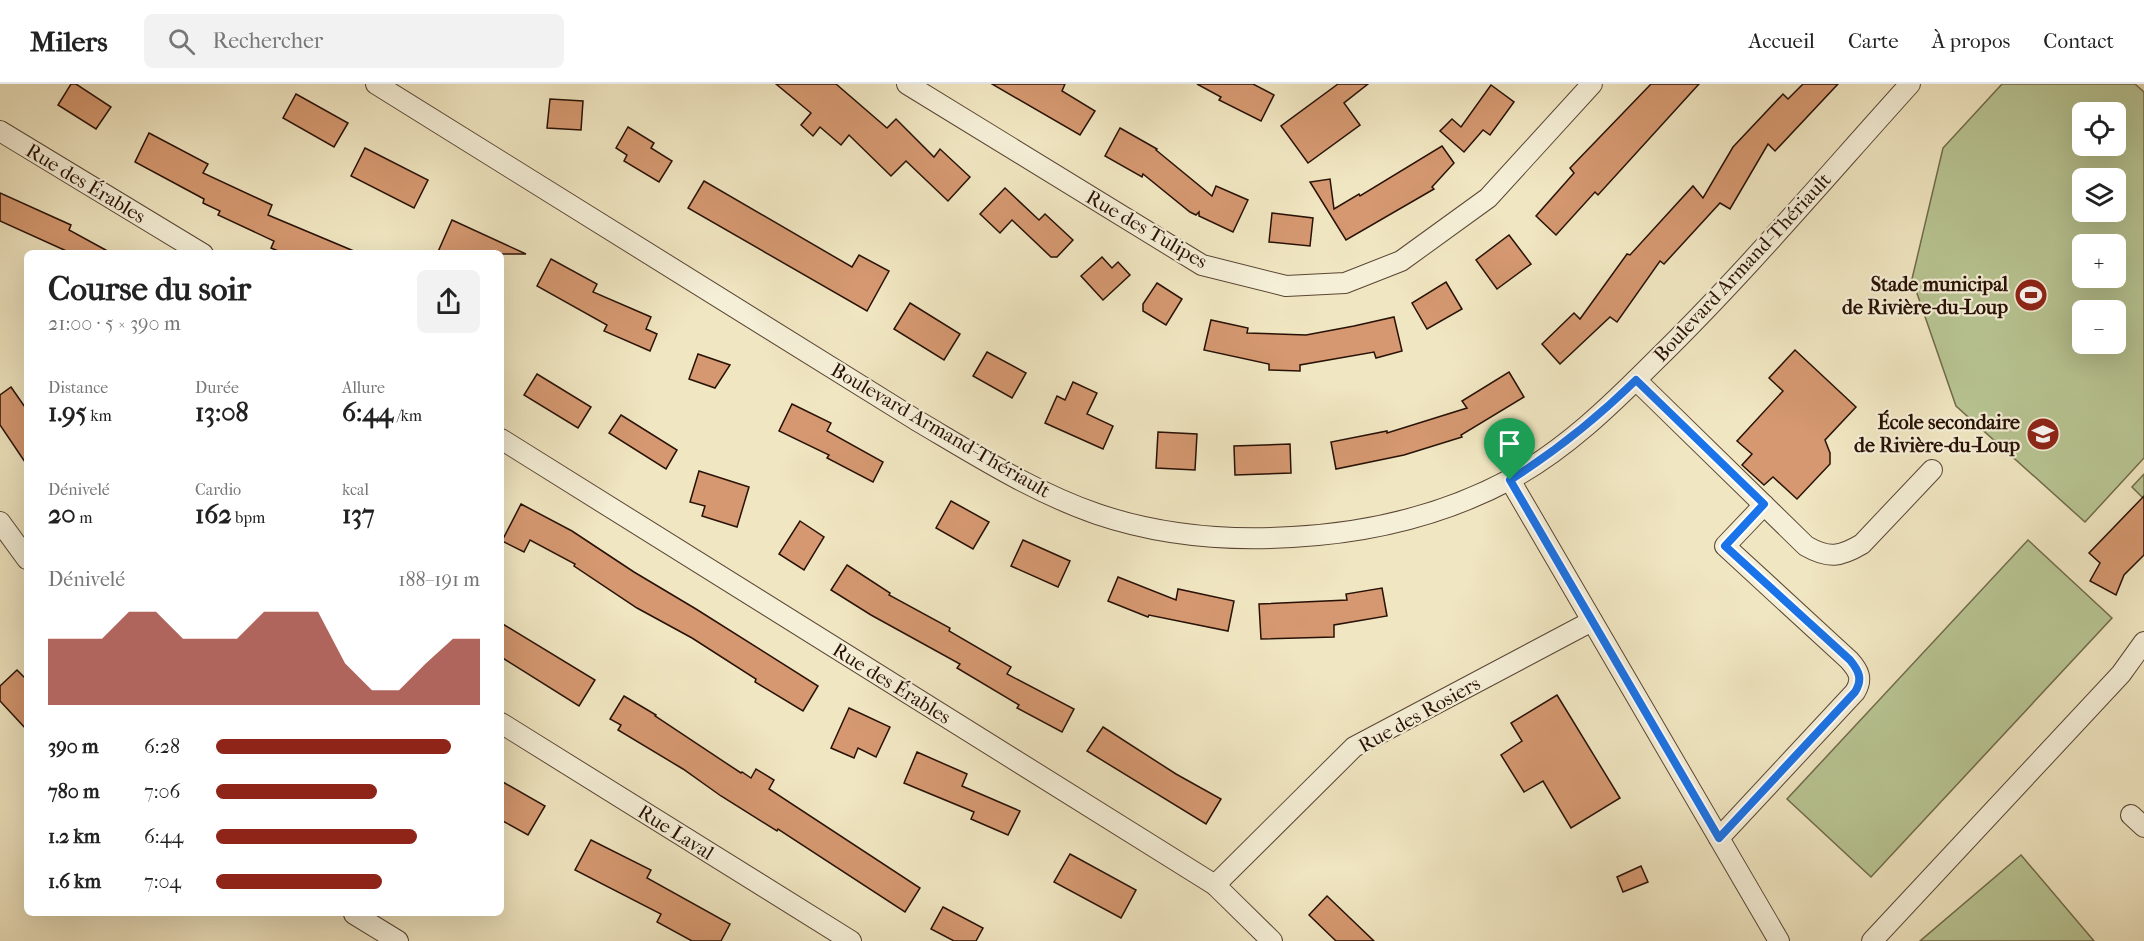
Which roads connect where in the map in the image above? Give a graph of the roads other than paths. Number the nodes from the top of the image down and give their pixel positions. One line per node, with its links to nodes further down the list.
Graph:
1 (376, 84): 10 (street, Boulevard Armand-Thériault)
2 (907, 84): 3 (street, Rue des Tulipes)
3 (1592, 84)
4 (1910, 84): 7 (street, Boulevard Armand-Thériault)
5 (0, 131): 6 (street, Rue des Érables)
6 (196, 250)
7 (1636, 380): 10 (street, Boulevard Armand-Thériault); 11 (street)
8 (504, 441): 18 (street, Rue des Érables)
9 (1932, 470): 11 (street)
10 (1510, 480): 14 (street)
11 (1764, 504): 17 (street)
12 (0, 522): 13 (street)
13 (24, 553)
14 (1592, 621): 17 (street); 18 (street, Rue des Rosiers)
15 (2144, 642): 24 (street)
16 (504, 725): 21 (street, Rue Laval)
17 (1719, 838): 23 (street)
18 (1215, 885): 22 (street, Rue des Érables)
19 (357, 916): 20 (street)
20 (398, 941)
21 (851, 941)
22 (1272, 941)
23 (1779, 941)
24 (1872, 941)

